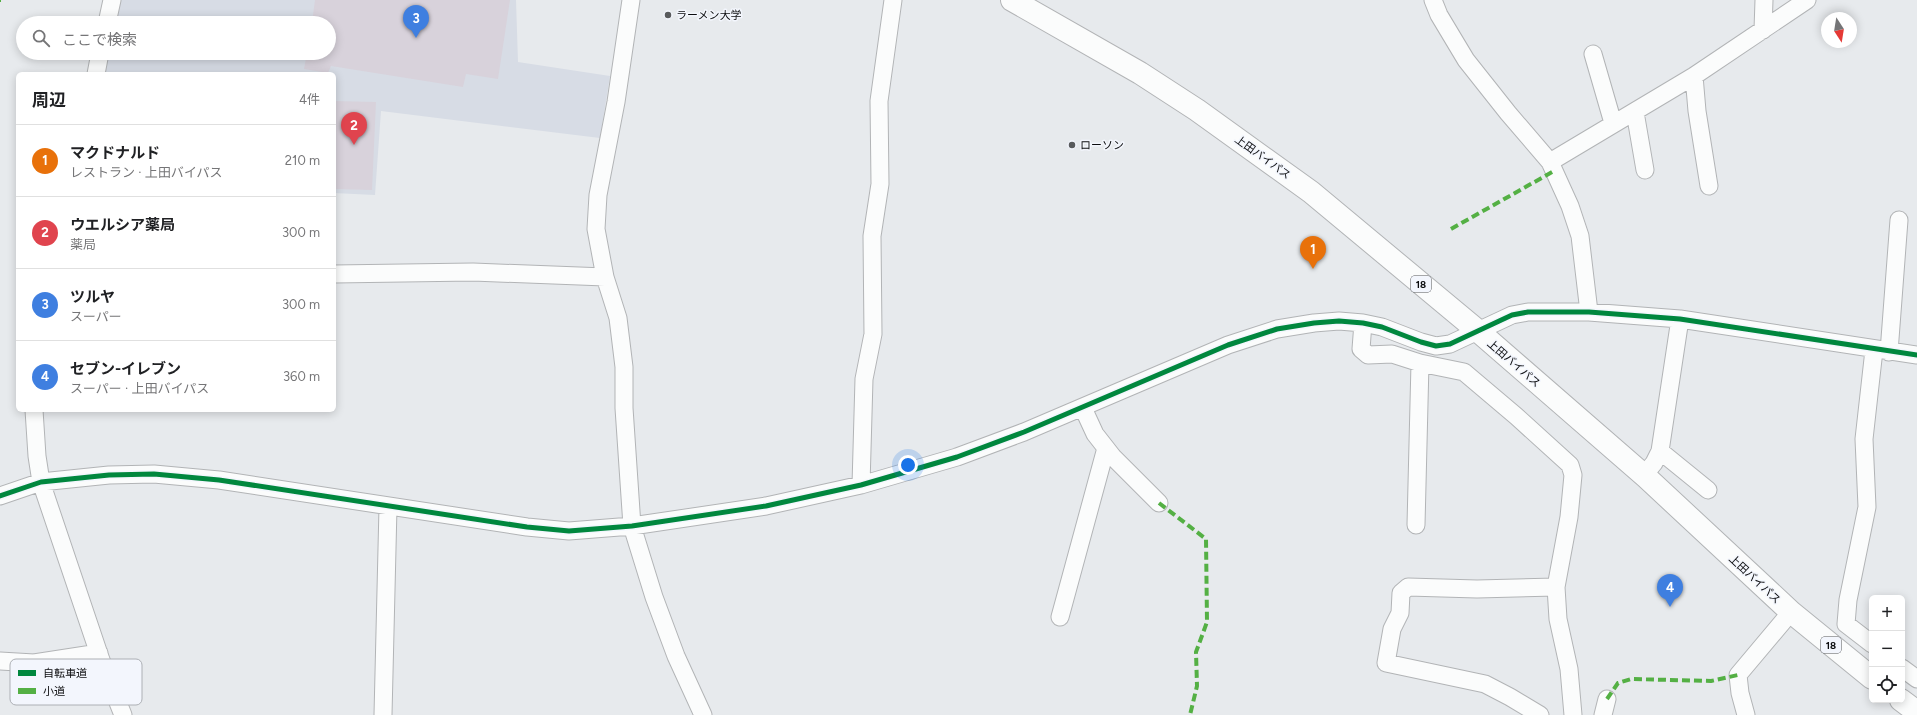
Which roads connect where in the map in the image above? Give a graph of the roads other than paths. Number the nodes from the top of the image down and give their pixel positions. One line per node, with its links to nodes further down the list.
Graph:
1 (112, 0): 8 (street)
2 (631, 0): 21 (street)
3 (893, 0): 35 (street)
4 (1433, 0): 16 (street)
5 (1764, 0): 9 (street)
6 (1807, 0): 9 (street)
7 (1015, 1): 25 (highway, 上田バイパス / 18)
8 (109, 16)
9 (1762, 30): 13 (street)
10 (1593, 54): 15 (street)
11 (99, 60): 12 (street)
12 (96, 72)
13 (1694, 76): 14 (street); 18 (street)
14 (1635, 112): 15 (street); 17 (street)
15 (1612, 123): 16 (street)
16 (1550, 162): 22 (street)
17 (1645, 170)
18 (1709, 186)
19 (1899, 220): 26 (street)
20 (336, 274): 21 (street)
21 (605, 277): 41 (street)
22 (1589, 312): 23 (street); 25 (street)
23 (1680, 319): 26 (street); 32 (street)
24 (1363, 323): 25 (street); 28 (street); 29 (street)
25 (1478, 331): 33 (highway, 上田バイパス / 18)
26 (1881, 351): 27 (street); 45 (street)
27 (1917, 355)
28 (1420, 363): 40 (street); 42 (street)
29 (1083, 408): 31 (street); 35 (street)
30 (34, 412): 34 (street)
31 (1106, 448): 38 (street); 44 (street)
32 (1660, 451): 33 (street); 36 (street)
33 (1644, 475): 43 (highway, 上田バイパス / 18)
34 (41, 482): 37 (street); 39 (street); 46 (street)
35 (861, 485): 41 (street)
36 (1708, 490)
37 (0, 496)
38 (1159, 503)
39 (388, 507): 41 (street); 58 (street)
40 (1416, 525)
41 (632, 526): 59 (street)
42 (1556, 587): 60 (street); 61 (street)
43 (1791, 612): 52 (highway, 上田バイパス / 18); 62 (street)
44 (1060, 617)
45 (1869, 642)
46 (99, 653): 47 (street); 48 (street)
47 (60, 659)
48 (101, 659)
49 (0, 661): 50 (street)
50 (10, 662)
51 (1905, 670): 53 (street)
52 (1869, 676)
53 (1917, 679)
54 (1905, 703): 56 (highway)
55 (119, 705): 57 (street)
56 (1917, 712)
57 (123, 715)
58 (384, 715)
59 (703, 715)
60 (1540, 715)
61 (1573, 715)
62 (1746, 715)

